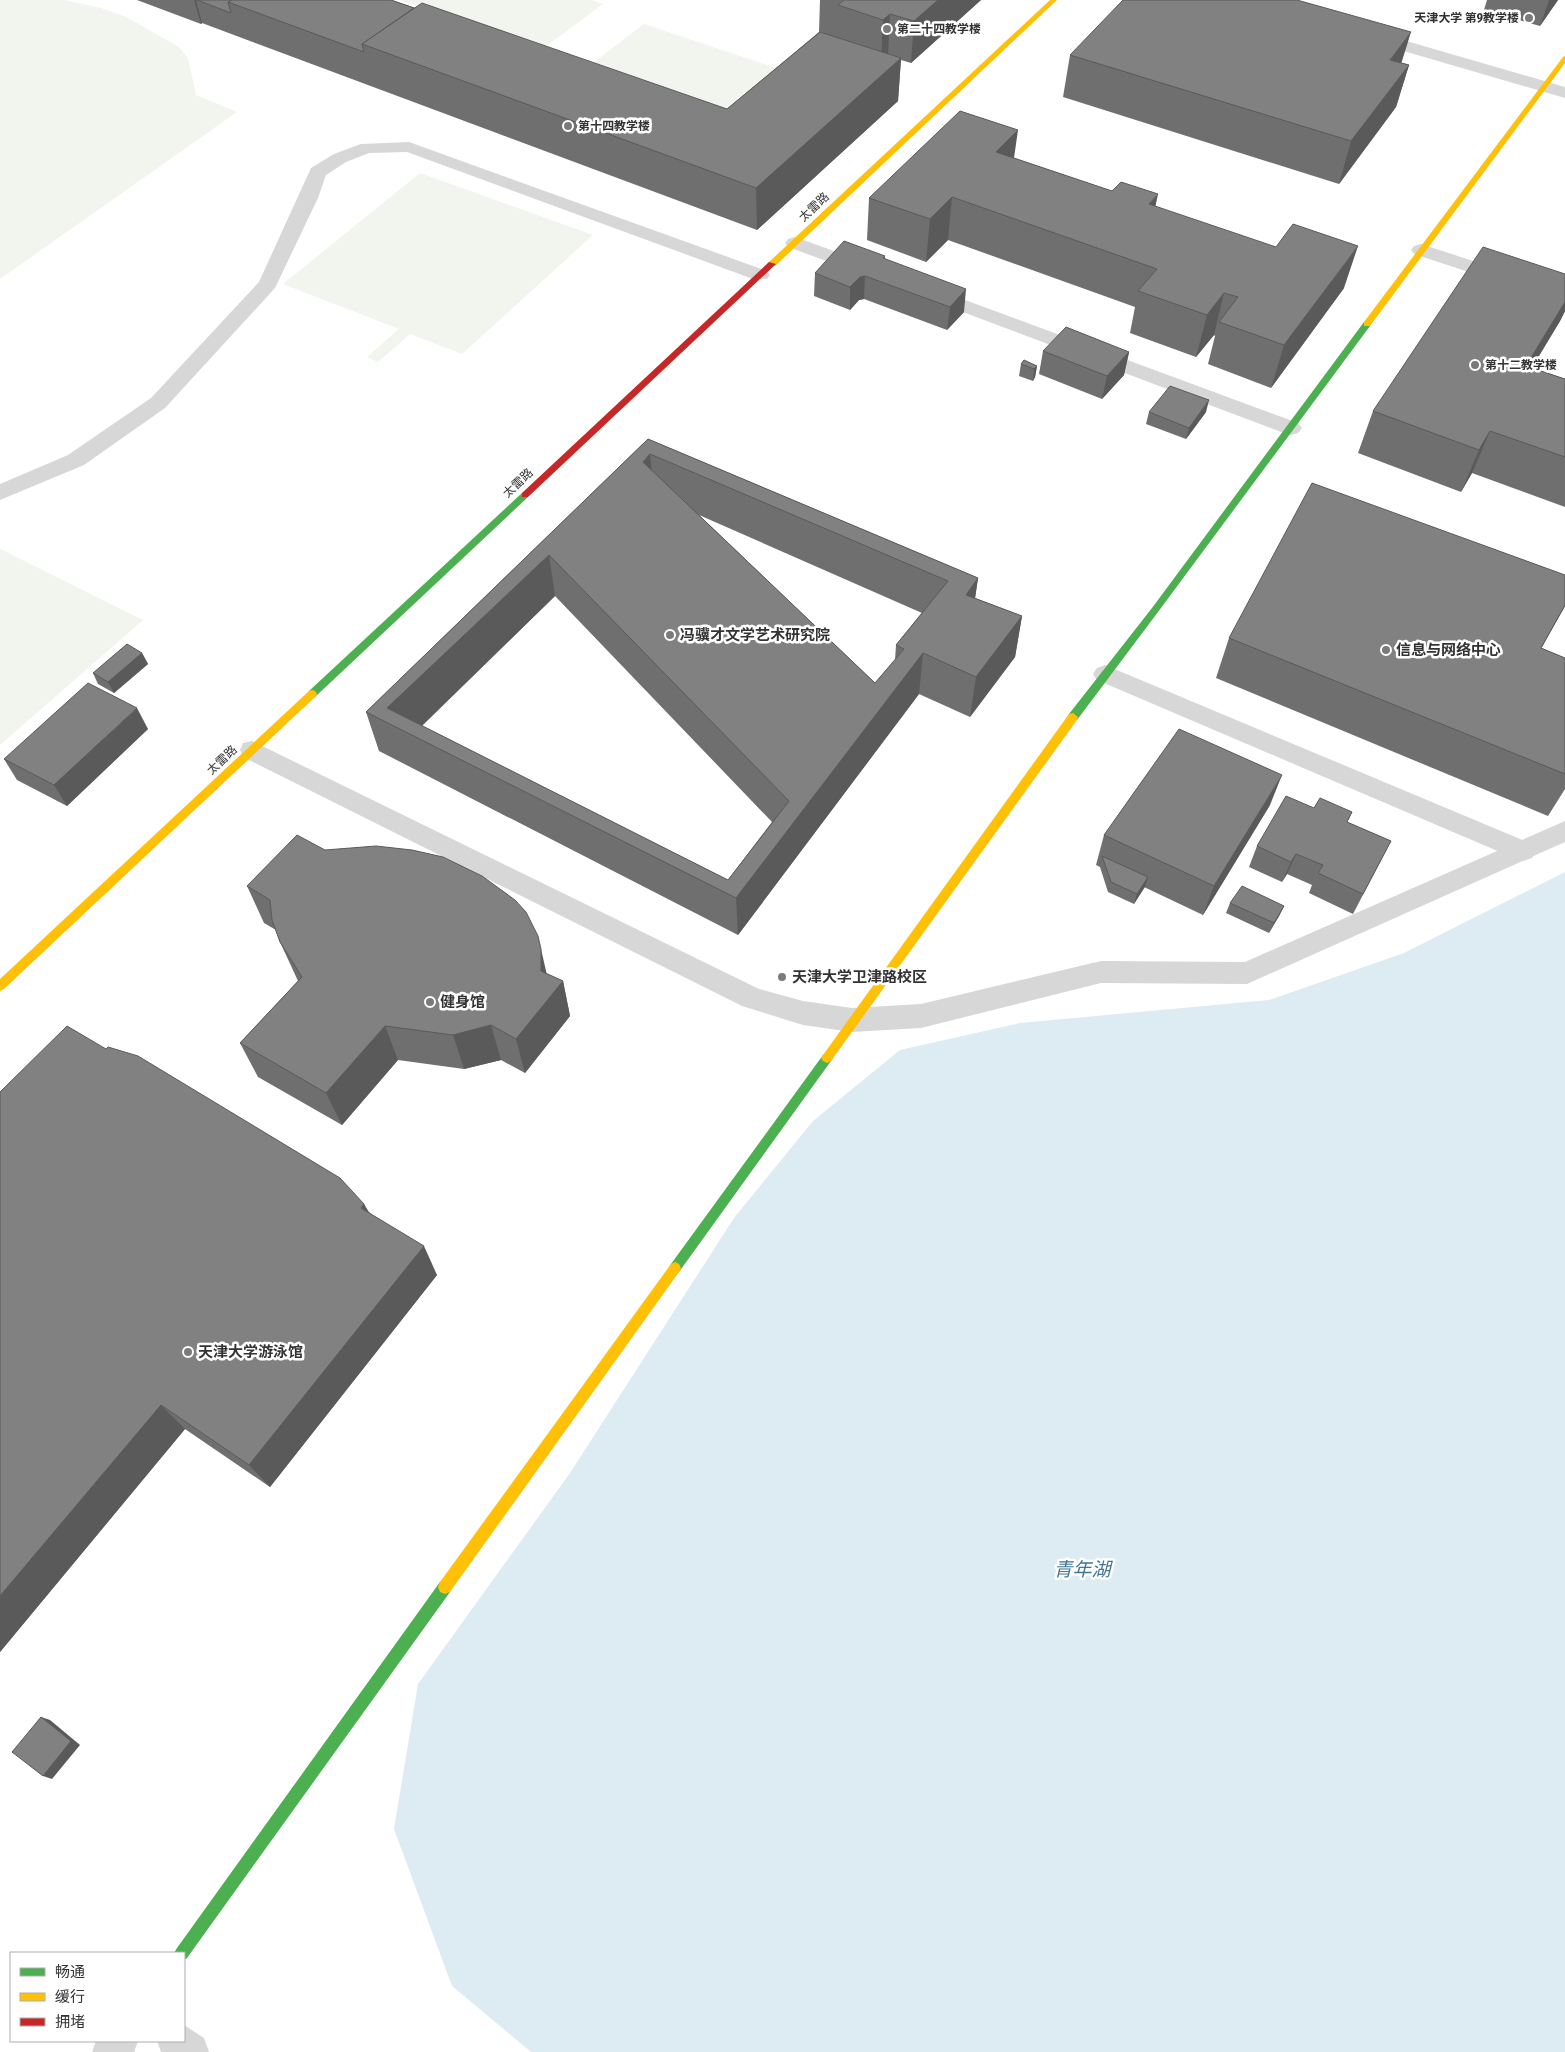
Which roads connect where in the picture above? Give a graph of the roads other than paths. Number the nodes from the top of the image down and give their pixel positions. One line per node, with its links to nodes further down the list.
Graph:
1 (1054, 0): 6 (street, 太雷路)
2 (1361, 32): 4 (street)
3 (1565, 58): 4 (street)
4 (1543, 87): 5 (street); 7 (street)
5 (1565, 93)
6 (795, 243): 8 (street); 9 (street, 太雷路)
7 (1421, 250): 11 (street); 12 (street)
8 (879, 274)
9 (760, 275): 13 (street); 15 (street, 太雷路)
10 (917, 288): 12 (street)
11 (1565, 298)
12 (1291, 428): 14 (street)
13 (0, 493)
14 (1105, 674): 17 (street); 19 (street)
15 (252, 750): 18 (street, 太雷路); 19 (street)
16 (1565, 831): 17 (street)
17 (1523, 850): 19 (street)
18 (3, 980)
19 (852, 1020): 20 (street)
20 (183, 1952)
21 (177, 2042): 22 (street)
22 (190, 2052)

